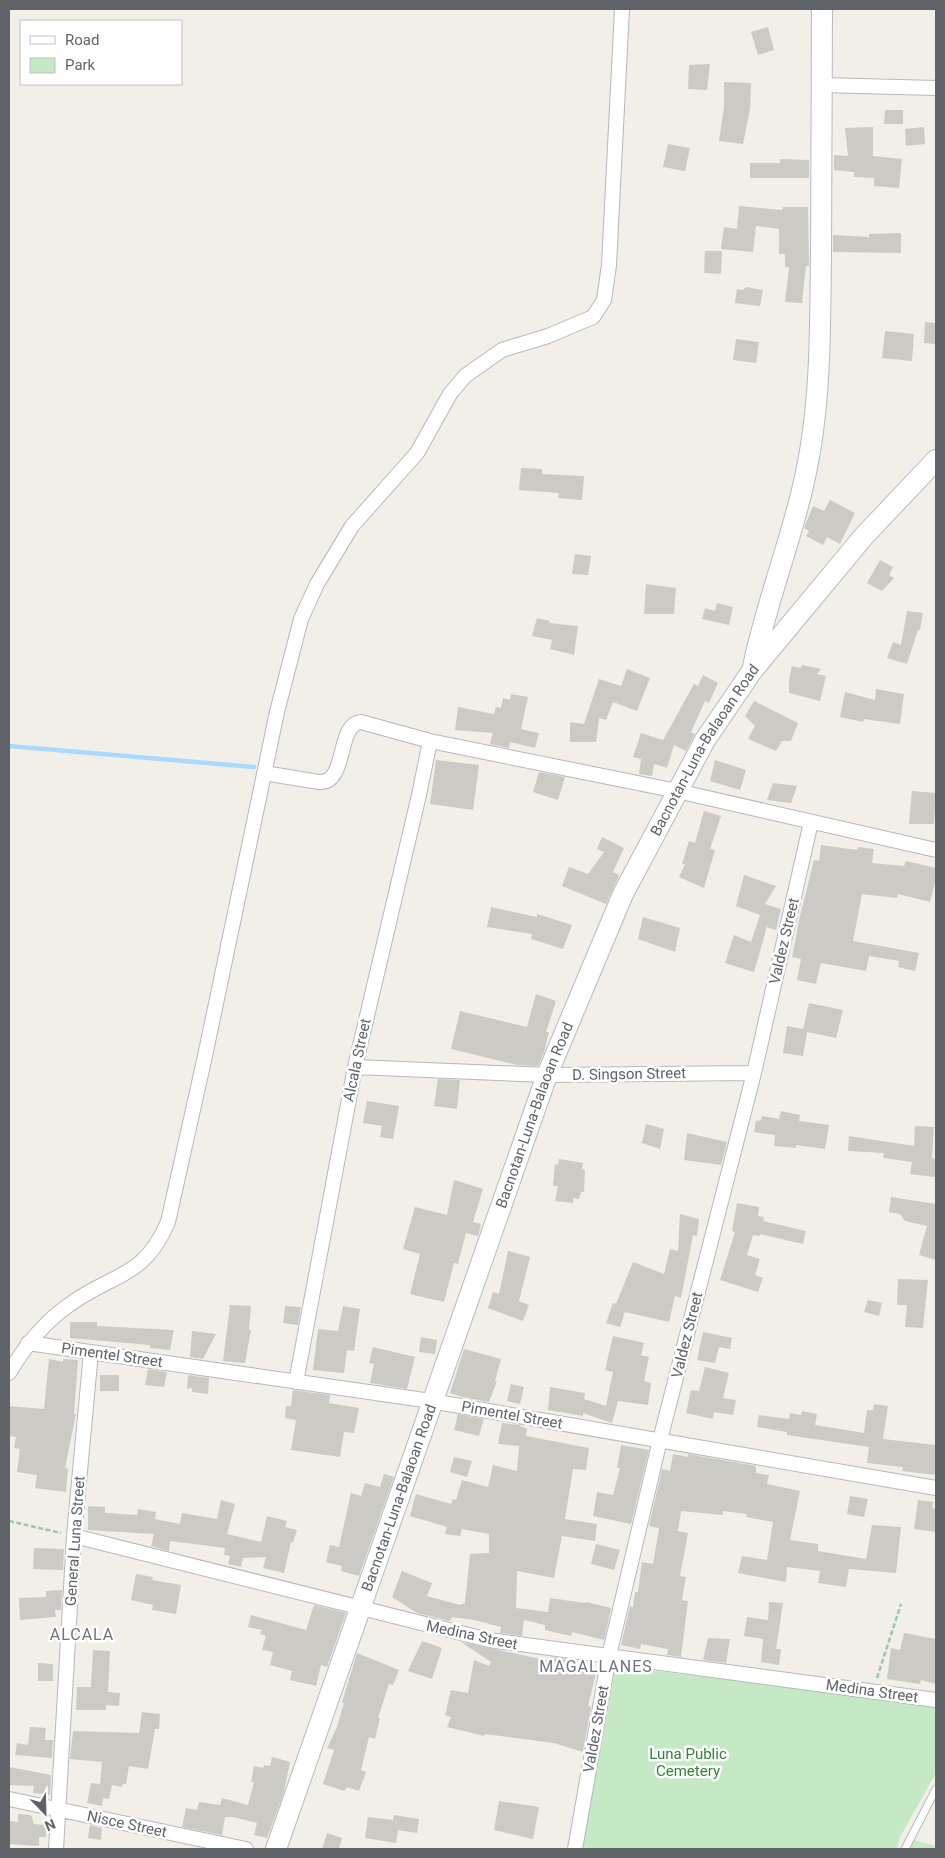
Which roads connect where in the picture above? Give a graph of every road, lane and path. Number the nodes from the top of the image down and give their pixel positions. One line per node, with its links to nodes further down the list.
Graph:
1 (622, 9): 8 (street)
2 (822, 9): 3 (main road)
3 (822, 85): 4 (street); 6 (main road)
4 (936, 88)
5 (936, 460): 6 (main road, Bacnotan-Luna-Balaoan Road)
6 (752, 671): 9 (main road, Bacnotan-Luna-Balaoan Road)
7 (430, 741): 8 (street); 9 (street); 12 (street, Alcala Street)
8 (264, 773): 15 (street)
9 (677, 791): 10 (street); 14 (main road, Bacnotan-Luna-Balaoan Road)
10 (811, 822): 11 (street); 13 (street, Valdez Street)
11 (936, 850)
12 (355, 1067): 14 (street, D. Singson Street); 18 (street, Alcala Street)
13 (754, 1073): 14 (street, D. Singson Street); 20 (street, Valdez Street)
14 (546, 1075): 19 (main road, Bacnotan-Luna-Balaoan Road)
15 (28, 1343): 16 (street, Pimentel Street); 17 (street)
16 (91, 1352): 18 (street, Pimentel Street); 23 (street, General Luna Street)
17 (9, 1373)
18 (296, 1382): 19 (street, Pimentel Street)
19 (431, 1401): 20 (street, Pimentel Street); 25 (main road, Bacnotan-Luna-Balaoan Road)
20 (660, 1440): 21 (street, Pimentel Street); 26 (street, Valdez Street)
21 (936, 1488)
22 (9, 1521): 23 (path)
23 (74, 1536): 25 (street, Medina Street); 31 (street, General Luna Street)
24 (902, 1604): 27 (path)
25 (362, 1609): 26 (street, Medina Street); 34 (main road, Bacnotan-Luna-Balaoan Road)
26 (609, 1656): 27 (street, Medina Street); 35 (street, Valdez Street)
27 (873, 1692): 28 (street, Medina Street)
28 (936, 1700)
29 (936, 1789): 36 (lane)
30 (9, 1800): 31 (street, Nisce Street)
31 (59, 1810): 32 (street, General Luna Street); 33 (street, Nisce Street)
32 (56, 1849)
33 (246, 1849)
34 (276, 1849)
35 (575, 1849)
36 (905, 1849)

